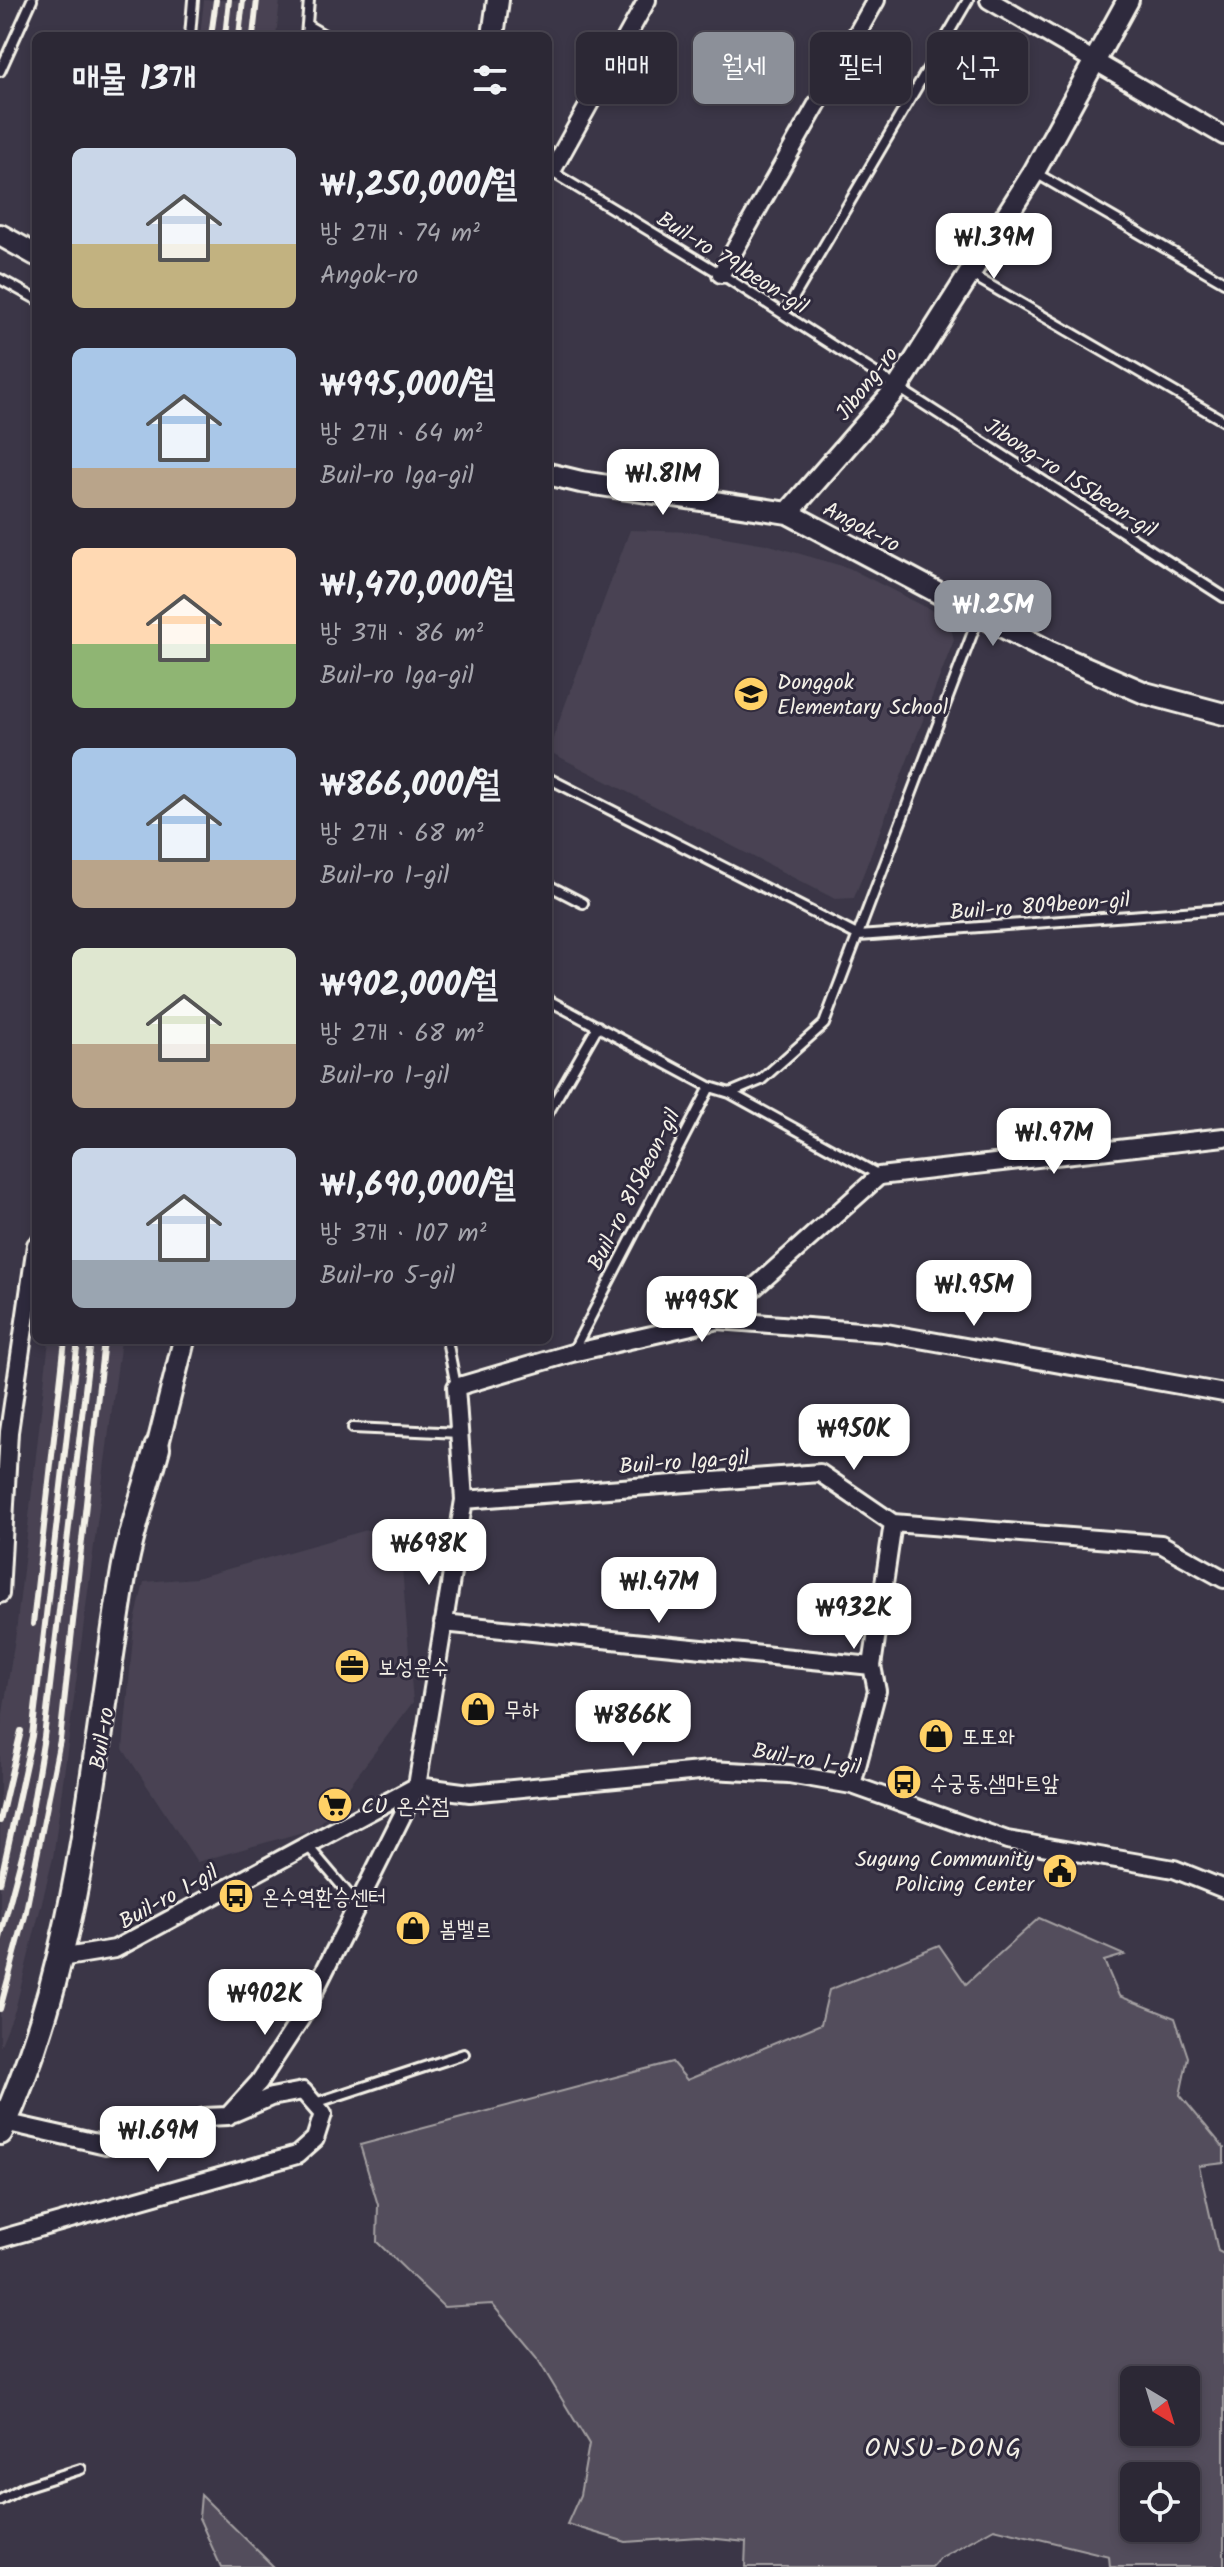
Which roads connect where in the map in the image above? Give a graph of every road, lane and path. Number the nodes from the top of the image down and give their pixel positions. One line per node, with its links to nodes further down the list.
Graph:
1 (32, 0): 16 (lane)
2 (193, 0): 11 (lane)
3 (309, 0): 10 (lane)
4 (498, 0): 14 (street)
5 (647, 0): 18 (street)
6 (876, 0): 23 (street)
7 (968, 0): 28 (lane)
8 (989, 0): 15 (street)
9 (1128, 0): 15 (street, Jibong-ro)
10 (307, 25): 12 (lane); 13 (lane)
11 (190, 32)
12 (306, 32)
13 (319, 32)
14 (494, 32)
15 (1094, 59): 17 (street); 20 (street, Jibong-ro)
16 (0, 71)
17 (1224, 136)
18 (552, 166)
19 (552, 171): 23 (lane, Buil-ro 791beon-gil)
20 (1034, 172): 24 (street, Jibong-ro); 26 (lane)
21 (0, 235): 22 (street)
22 (32, 253)
23 (721, 274): 28 (lane, Buil-ro 791beon-gil)
24 (972, 275): 29 (street, Jibong-ro); 30 (lane)
25 (0, 279): 27 (lane)
26 (1224, 282)
27 (32, 297)
28 (784, 314): 29 (lane, Buil-ro 791beon-gil)
29 (898, 387): 32 (street, Jibong-ro); 33 (lane, Jibong-ro 155beon-gil)
30 (1224, 421)
31 (552, 475): 32 (street, Angok-ro)
32 (788, 513): 34 (street, Angok-ro)
33 (1224, 597)
34 (979, 616): 35 (street, Angok-ro); 40 (lane)
35 (1224, 714)
36 (552, 780): 40 (lane)
37 (552, 887): 38 (lane)
38 (583, 903)
39 (1224, 909): 40 (lane, Buil-ro 809beon-gil)
40 (859, 936): 44 (lane)
41 (552, 1002): 42 (lane)
42 (598, 1026): 43 (lane); 45 (lane)
43 (710, 1087): 44 (lane); 52 (lane, Buil-ro 815beon-gil)
44 (730, 1093): 47 (lane)
45 (552, 1106)
46 (1224, 1137): 47 (street)
47 (879, 1176): 49 (street)
48 (32, 1273): 61 (street)
49 (718, 1320): 52 (street); 54 (street)
50 (183, 1344): 57 (street, Buil-ro)
51 (448, 1344): 53 (lane)
52 (572, 1353): 53 (street)
53 (456, 1387): 56 (street)
54 (1224, 1393)
55 (353, 1428): 56 (lane)
56 (460, 1433): 58 (street)
57 (157, 1448): 69 (main road, Buil-ro)
58 (464, 1500): 59 (street, Buil-ro 1ga-gil); 62 (street)
59 (893, 1523): 60 (street, Buil-ro 1ga-gil); 63 (street)
60 (1224, 1579)
61 (0, 1594)
62 (443, 1623): 63 (street); 65 (street)
63 (872, 1666): 64 (street)
64 (852, 1785): 65 (street, Buil-ro 1-gil); 67 (street, Buil-ro 1-gil)
65 (417, 1786): 66 (street, Buil-ro 1-gil); 68 (street)
66 (307, 1844): 68 (lane); 69 (street, Buil-ro 1-gil)
67 (1224, 1889)
68 (359, 1907): 72 (street)
69 (60, 1958): 73 (main road, Buil-ro)
70 (464, 2054): 71 (lane)
71 (314, 2104): 72 (street); 74 (street)
72 (228, 2116): 73 (street)
73 (2, 2127)
74 (0, 2239)
75 (81, 2469): 76 (lane)
76 (0, 2500)

